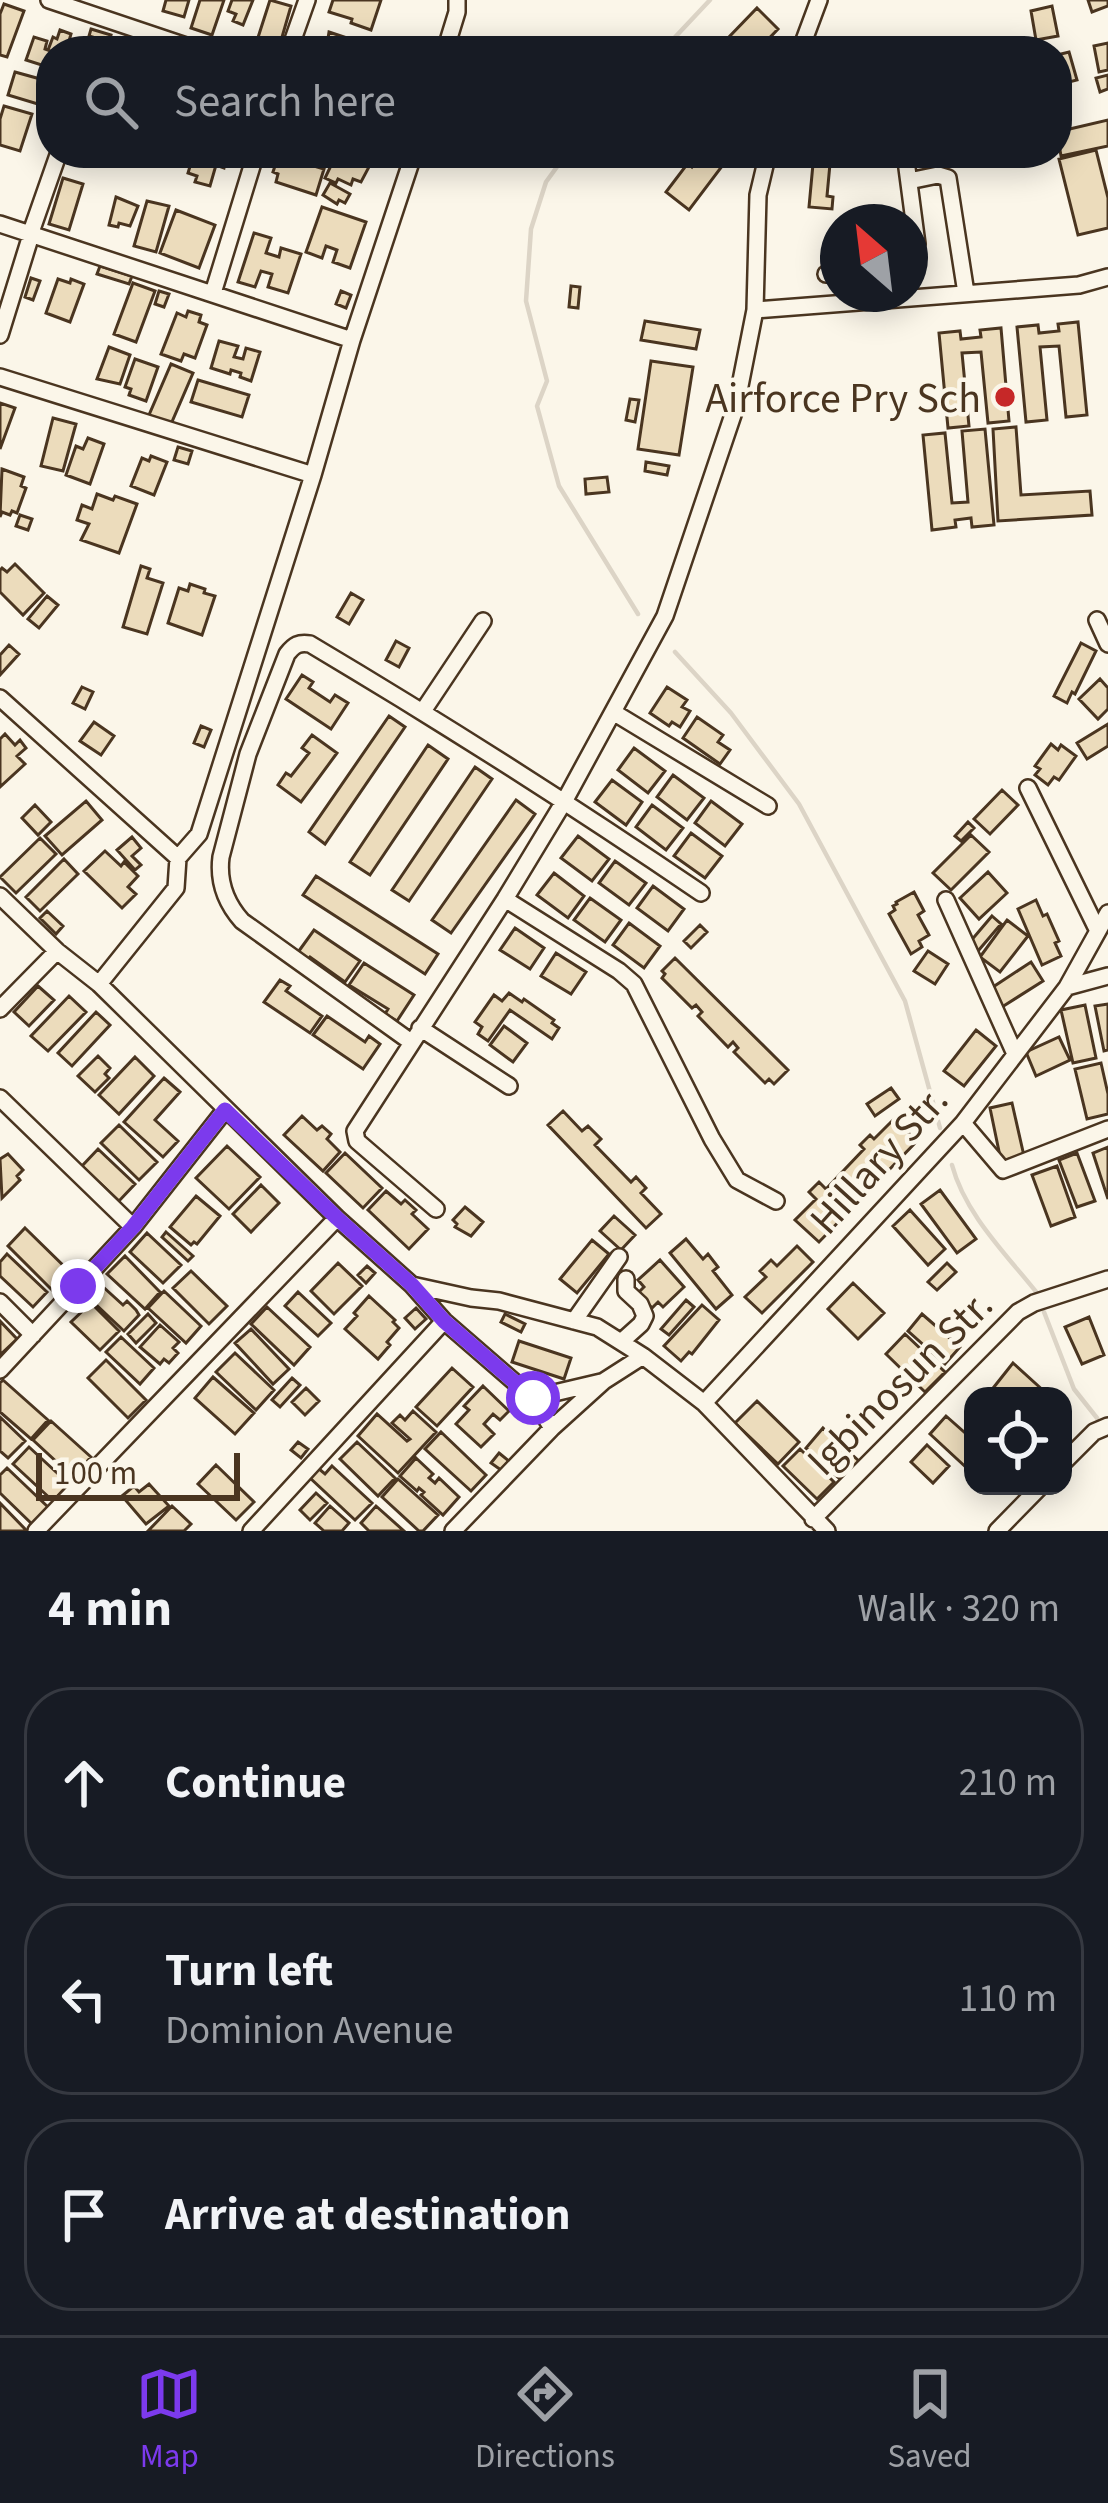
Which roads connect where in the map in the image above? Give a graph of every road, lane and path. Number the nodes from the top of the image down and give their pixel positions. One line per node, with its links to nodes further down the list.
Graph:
1 (49, 0): 5 (street)
2 (307, 0): 6 (street)
3 (457, 0): 7 (street)
4 (819, 0): 8 (street)
5 (156, 36)
6 (294, 36)
7 (450, 36)
8 (806, 36)
9 (54, 168): 17 (street)
10 (251, 168): 19 (street)
11 (409, 168): 23 (street)
12 (764, 168): 21 (street)
13 (908, 168): 14 (street)
14 (910, 181): 15 (street); 20 (street)
15 (913, 204)
16 (0, 224): 17 (street)
17 (31, 235): 19 (street); 22 (street)
18 (1108, 278): 20 (street)
19 (213, 292): 23 (street)
20 (966, 293): 21 (street)
21 (754, 310): 31 (street)
22 (0, 335)
23 (352, 340): 25 (street)
24 (0, 377): 25 (street)
25 (313, 475): 35 (street)
26 (1097, 620): 28 (street)
27 (483, 621): 30 (street)
28 (1108, 644)
29 (0, 698): 35 (street)
30 (423, 711): 33 (street); 47 (street)
31 (613, 712): 33 (street); 34 (street)
32 (1028, 788): 41 (street)
33 (565, 800): 36 (street); 38 (street)
34 (768, 806)
35 (178, 858): 44 (street)
36 (701, 893)
37 (0, 896): 42 (street)
38 (506, 899): 47 (street); 54 (street)
39 (946, 900): 48 (street)
40 (1108, 913): 41 (street, Hillary Str.)
41 (1097, 929): 45 (street, Hillary Str.)
42 (57, 951): 44 (street); 46 (street)
43 (1108, 976): 45 (street)
44 (100, 984): 51 (street)
45 (1067, 987): 48 (street, Hillary Str.)
46 (0, 1009)
47 (416, 1035): 49 (street); 55 (street)
48 (1016, 1054): 52 (street, Hillary Str.)
49 (508, 1086)
50 (0, 1098): 57 (street)
51 (225, 1110): 56 (street); 57 (street)
52 (963, 1123): 53 (street); 71 (street, Hillary Str.)
53 (1108, 1130)
54 (776, 1201)
55 (436, 1209)
56 (337, 1218): 61 (street); 77 (street)
57 (133, 1227): 65 (street)
58 (619, 1257): 64 (street)
59 (626, 1279): 66 (street)
60 (1108, 1279): 76 (street, Igbinosun Str.)
61 (412, 1285): 63 (street); 64 (street)
62 (0, 1301): 65 (street)
63 (444, 1321): 70 (street); 78 (street)
64 (574, 1321): 66 (street)
65 (32, 1335): 68 (street)
66 (621, 1342): 67 (street)
67 (643, 1356): 69 (street); 71 (street)
68 (0, 1370)
69 (604, 1381): 70 (street); 73 (street)
70 (533, 1398): 73 (street)
71 (704, 1403): 76 (street)
72 (1108, 1426): 74 (street)
73 (552, 1428): 79 (street)
74 (1072, 1454)
75 (1032, 1495): 80 (street)
76 (820, 1525)
77 (35, 1531)
78 (251, 1531)
79 (453, 1531)
80 (997, 1531)

